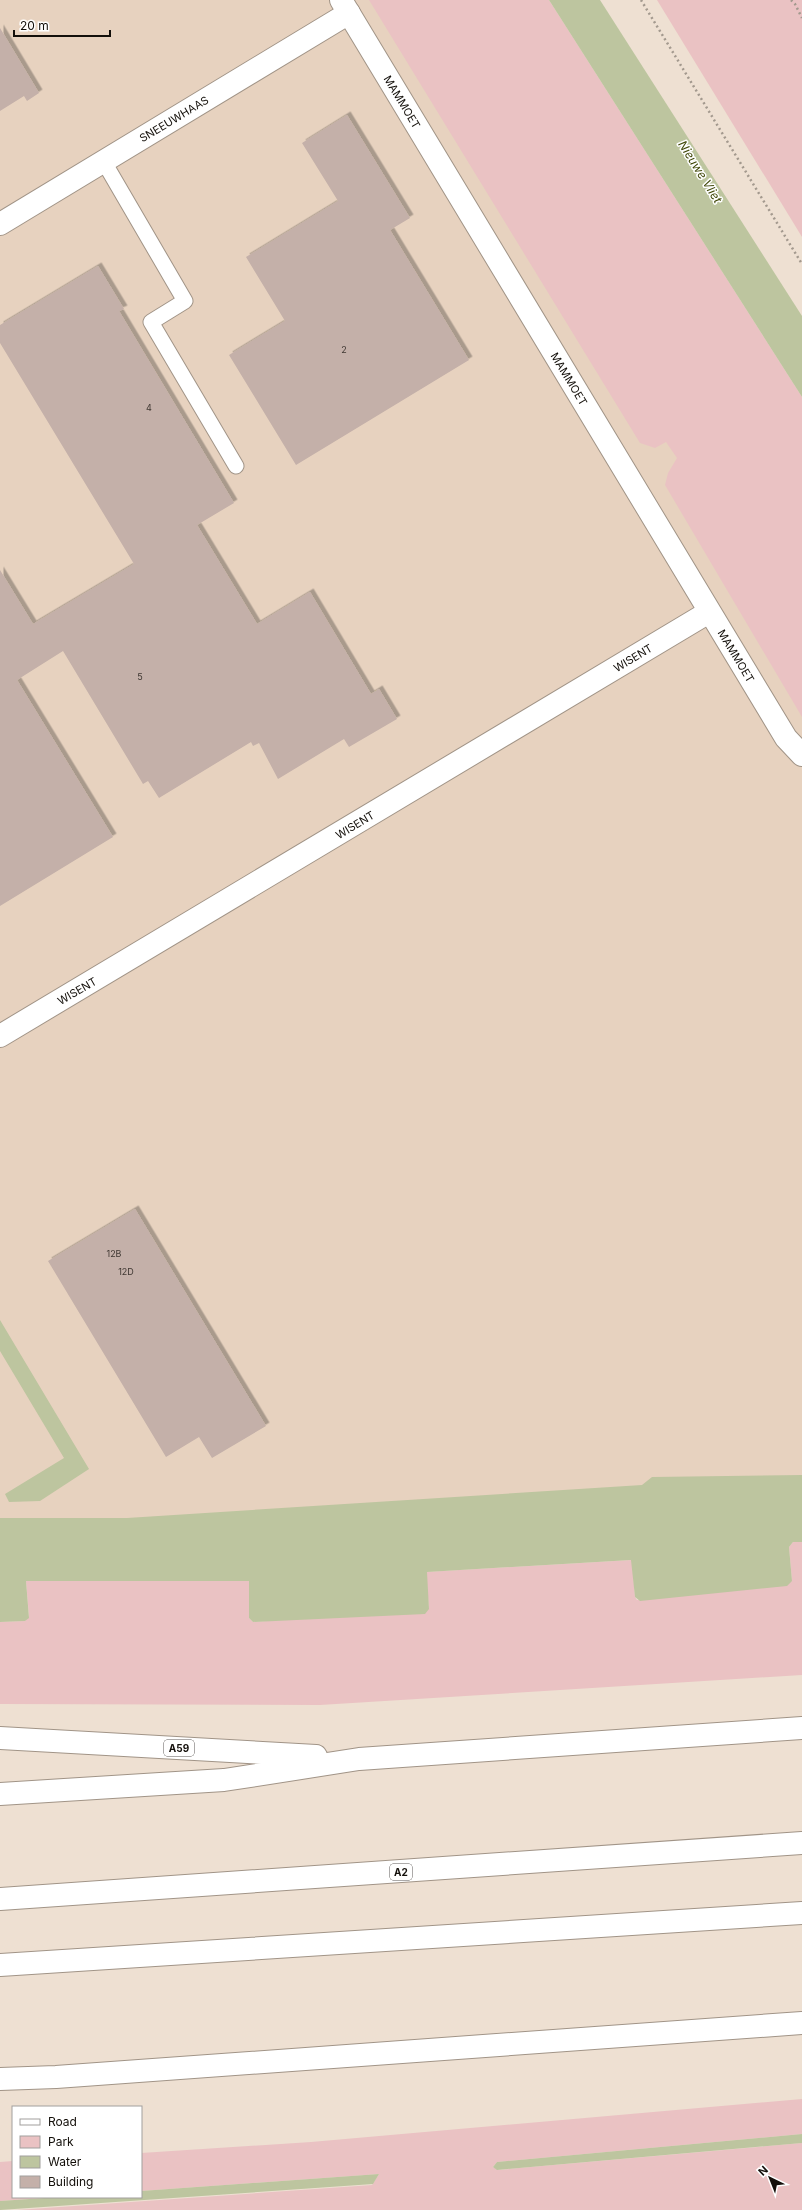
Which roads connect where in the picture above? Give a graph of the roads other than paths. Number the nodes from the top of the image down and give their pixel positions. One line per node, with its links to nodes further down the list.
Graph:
1 (345, 7): 2 (main road, SNEEUWHAAS); 5 (main road, MAMMOET)
2 (104, 162): 3 (main road, SNEEUWHAAS); 4 (lane)
3 (0, 224)
4 (236, 466)
5 (709, 612): 6 (main road, MAMMOET); 7 (main road, WISENT)
6 (802, 755)
7 (0, 1036)
8 (802, 1728): 10 (main road)
9 (0, 1738): 10 (main road, A59)
10 (359, 1759): 11 (main road)
11 (0, 1794)
12 (802, 1843): 13 (main road, A2)
13 (0, 1899)
14 (802, 1913): 15 (main road)
15 (0, 1966)
16 (802, 2023): 17 (main road)
17 (56, 2077): 18 (main road); 19 (main road)
18 (0, 2079)
19 (0, 2085)

